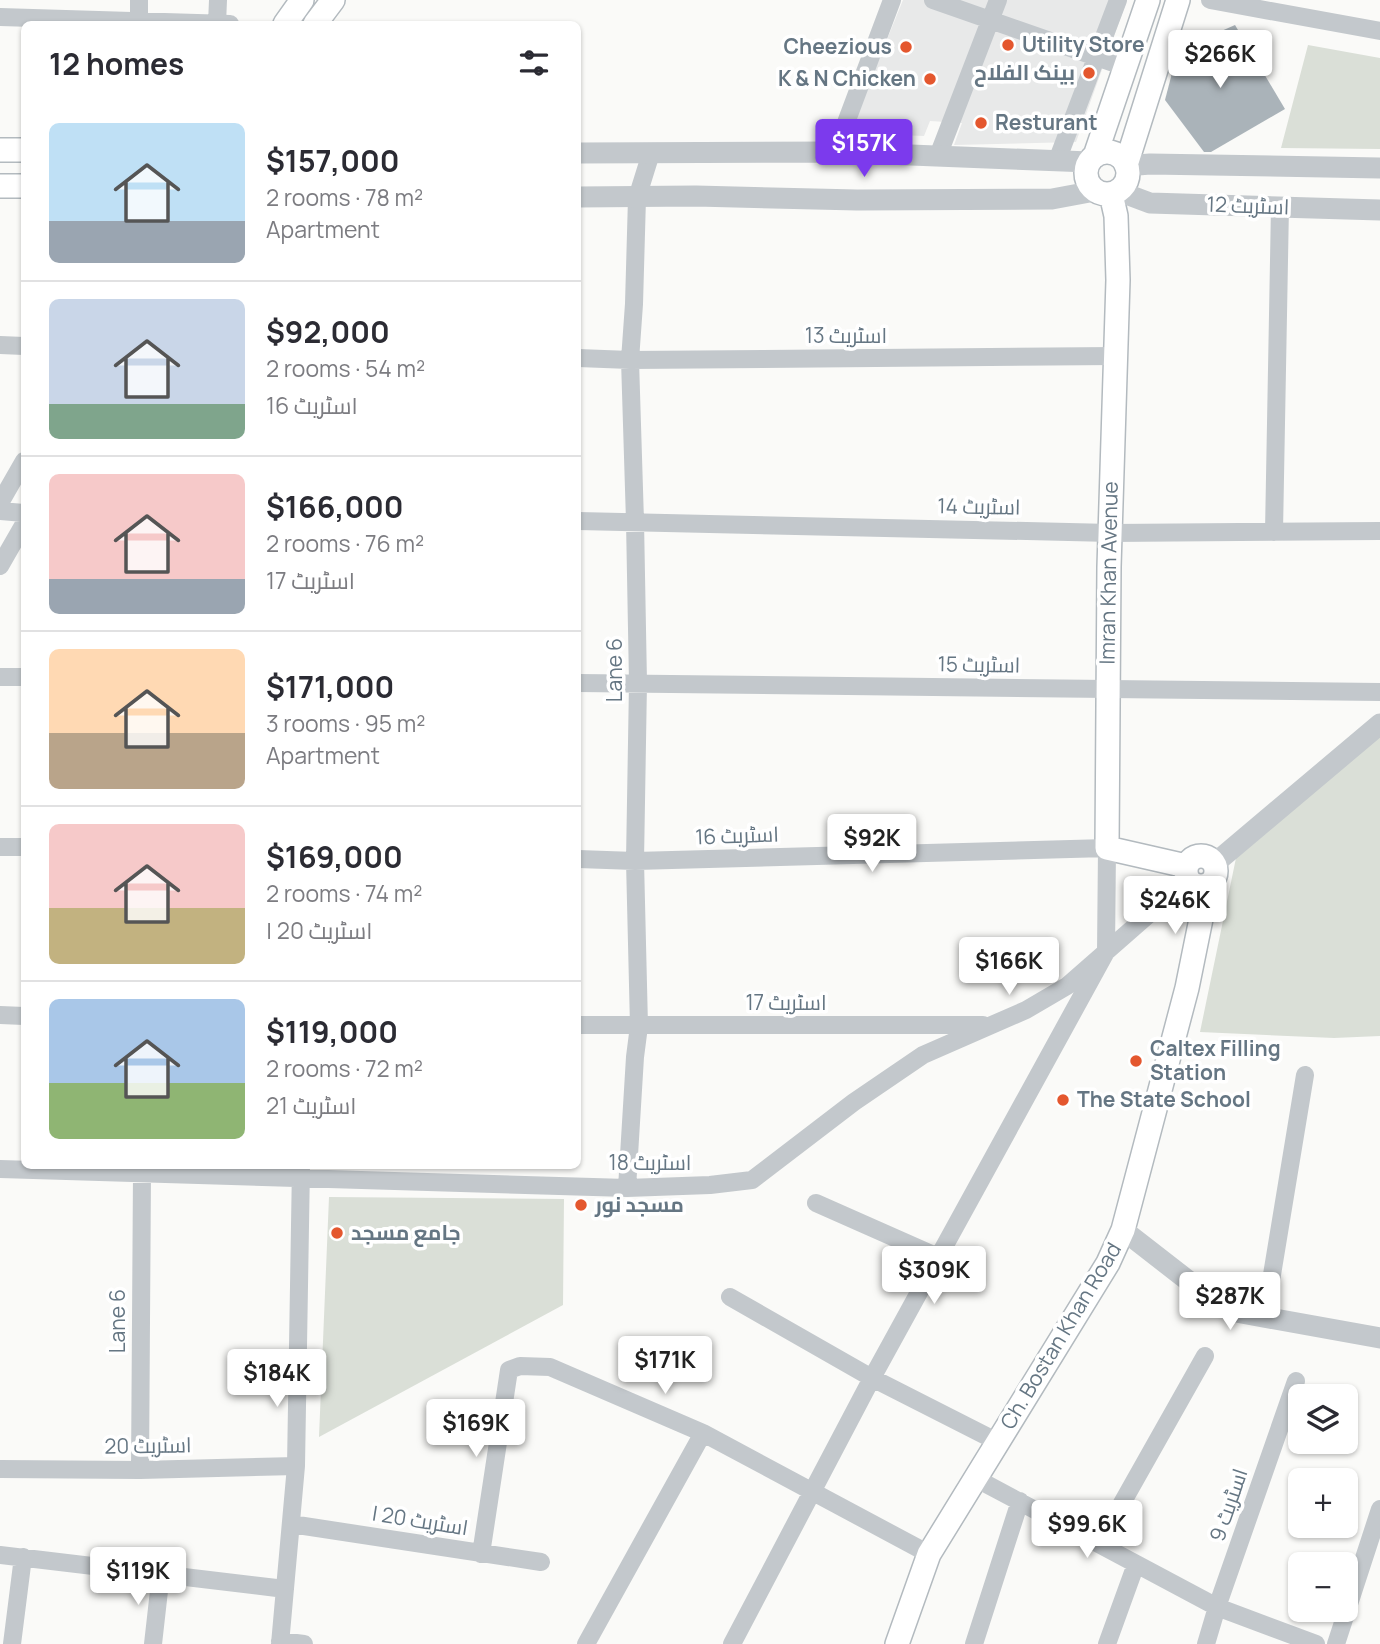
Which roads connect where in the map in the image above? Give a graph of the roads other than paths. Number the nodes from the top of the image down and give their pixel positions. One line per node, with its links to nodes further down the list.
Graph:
1 (70, 0): 17 (street)
2 (139, 0): 18 (street)
3 (218, 0): 19 (street)
4 (302, 0): 20 (main road)
5 (332, 0): 21 (main road)
6 (892, 0): 27 (street)
7 (933, 0): 15 (street)
8 (998, 0): 15 (street)
9 (1118, 0): 23 (street)
10 (1148, 0): 24 (main road)
11 (1178, 0): 33 (main road)
12 (1210, 0): 22 (street)
13 (32, 14): 14 (street); 16 (street)
14 (0, 18)
15 (990, 19): 23 (street); 30 (street)
16 (65, 21)
17 (70, 21)
18 (139, 21)
19 (217, 21)
20 (287, 21)
21 (317, 21)
22 (1380, 32)
23 (1097, 57): 24 (street); 32 (street)
24 (1125, 67): 31 (main road)
25 (0, 150): 26 (main road)
26 (21, 150)
27 (835, 152): 29 (street); 30 (street)
28 (581, 153): 29 (street)
29 (651, 153): 39 (street, Lane 6)
30 (938, 156): 32 (street)
31 (1092, 159): 32 (street); 33 (main road); 37 (main road)
32 (1057, 162)
33 (1126, 165): 34 (street); 37 (main road)
34 (1380, 168)
35 (0, 186): 36 (main road)
36 (21, 186)
37 (1108, 192): 39 (street); 40 (street, اسٹریٹ 12); 44 (main road, Imran Khan Avenue)
38 (581, 197): 39 (street)
39 (637, 198): 46 (street, Lane 6)
40 (1280, 206): 41 (street, اسٹریٹ 12); 55 (street)
41 (1380, 210)
42 (0, 345): 43 (street)
43 (21, 346)
44 (1116, 356): 46 (street, اسٹریٹ 13); 56 (main road, Imran Khan Avenue)
45 (581, 358): 46 (street, اسٹریٹ 13)
46 (630, 360): 52 (street, Lane 6)
47 (21, 465): 48 (street)
48 (0, 503)
49 (0, 510): 50 (street)
50 (21, 513)
51 (581, 521): 52 (street, اسٹریٹ 14)
52 (635, 521): 56 (street, اسٹریٹ 14); 61 (street, Lane 6)
53 (21, 529): 57 (street)
54 (1380, 531): 55 (street, اسٹریٹ 14)
55 (1273, 532): 56 (street, اسٹریٹ 14)
56 (1111, 533): 62 (main road, Imran Khan Avenue)
57 (0, 566)
58 (0, 677): 59 (street)
59 (21, 677)
60 (581, 682): 61 (street, اسٹریٹ 15)
61 (638, 683): 62 (street, اسٹریٹ 15); 69 (street, Lane 6)
62 (1108, 689): 63 (street, اسٹریٹ 15); 67 (main road, Imran Khan Avenue)
63 (1380, 692)
64 (1380, 724): 70 (street)
65 (0, 847): 66 (street)
66 (21, 847)
67 (1107, 848): 69 (street, اسٹریٹ 16); 71 (main road); 72 (street, Imran Khan Avenue)
68 (581, 859): 69 (street, اسٹریٹ 16)
69 (635, 861): 77 (street, Lane 6)
70 (1214, 864): 71 (main road)
71 (1192, 877): 72 (street, اسٹریٹ 18); 84 (main road, Ch. Bostan Khan Road)
72 (1106, 953): 76 (street, اسٹریٹ 18); 85 (street)
73 (0, 1015): 74 (street)
74 (21, 1016)
75 (581, 1025): 77 (street, اسٹریٹ 17)
76 (994, 1025): 77 (street, اسٹریٹ 17); 82 (street, اسٹریٹ 18)
77 (639, 1026): 82 (street, Lane 6)
78 (1306, 1075): 87 (street)
79 (0, 1169): 81 (street, اسٹریٹ 18)
80 (301, 1171): 81 (street, اسٹریٹ 18); 82 (street, اسٹریٹ 18); 94 (street)
81 (142, 1172): 96 (street, Lane 6)
82 (627, 1188)
83 (816, 1203): 85 (street)
84 (1122, 1230): 87 (street); 93 (main road, Ch. Bostan Khan Road)
85 (938, 1257): 90 (street)
86 (730, 1297): 90 (street)
87 (1265, 1317): 88 (street)
88 (1380, 1338)
89 (1205, 1356): 102 (street)
90 (872, 1378): 93 (street); 98 (street)
91 (1296, 1381): 111 (street, اسٹریٹ 9)
92 (703, 1433): 98 (street); 103 (street); 116 (street)
93 (998, 1442): 97 (main road, Ch. Bostan Khan Road)
94 (296, 1466): 96 (street, اسٹریٹ 20); 101 (street)
95 (0, 1469): 96 (street, اسٹریٹ 20)
96 (140, 1470)
97 (975, 1479): 99 (street); 104 (main road, Ch. Bostan Khan Road)
98 (812, 1491): 104 (street); 117 (street)
99 (1020, 1501): 102 (street); 119 (street)
100 (1379, 1519): 123 (street)
101 (291, 1524): 103 (street, اسٹریٹ 20 ا); 110 (street)
102 (1098, 1544): 108 (street)
103 (481, 1554): 107 (street, اسٹریٹ 20 ا)
104 (929, 1554): 118 (main road, Ch. Bostan Khan Road)
105 (0, 1555): 106 (street)
106 (23, 1557): 109 (street); 113 (street)
107 (541, 1562)
108 (1136, 1564): 111 (street); 120 (street)
109 (161, 1573): 110 (street); 114 (street)
110 (285, 1589): 112 (street)
111 (1217, 1608): 121 (street, اسٹریٹ 9); 122 (street)
112 (280, 1642): 115 (street)
113 (12, 1644)
114 (153, 1644)
115 (304, 1644)
116 (586, 1644)
117 (732, 1644)
118 (897, 1644)
119 (974, 1644)
120 (1107, 1644)
121 (1206, 1644)
122 (1316, 1644)
123 (1336, 1644)

